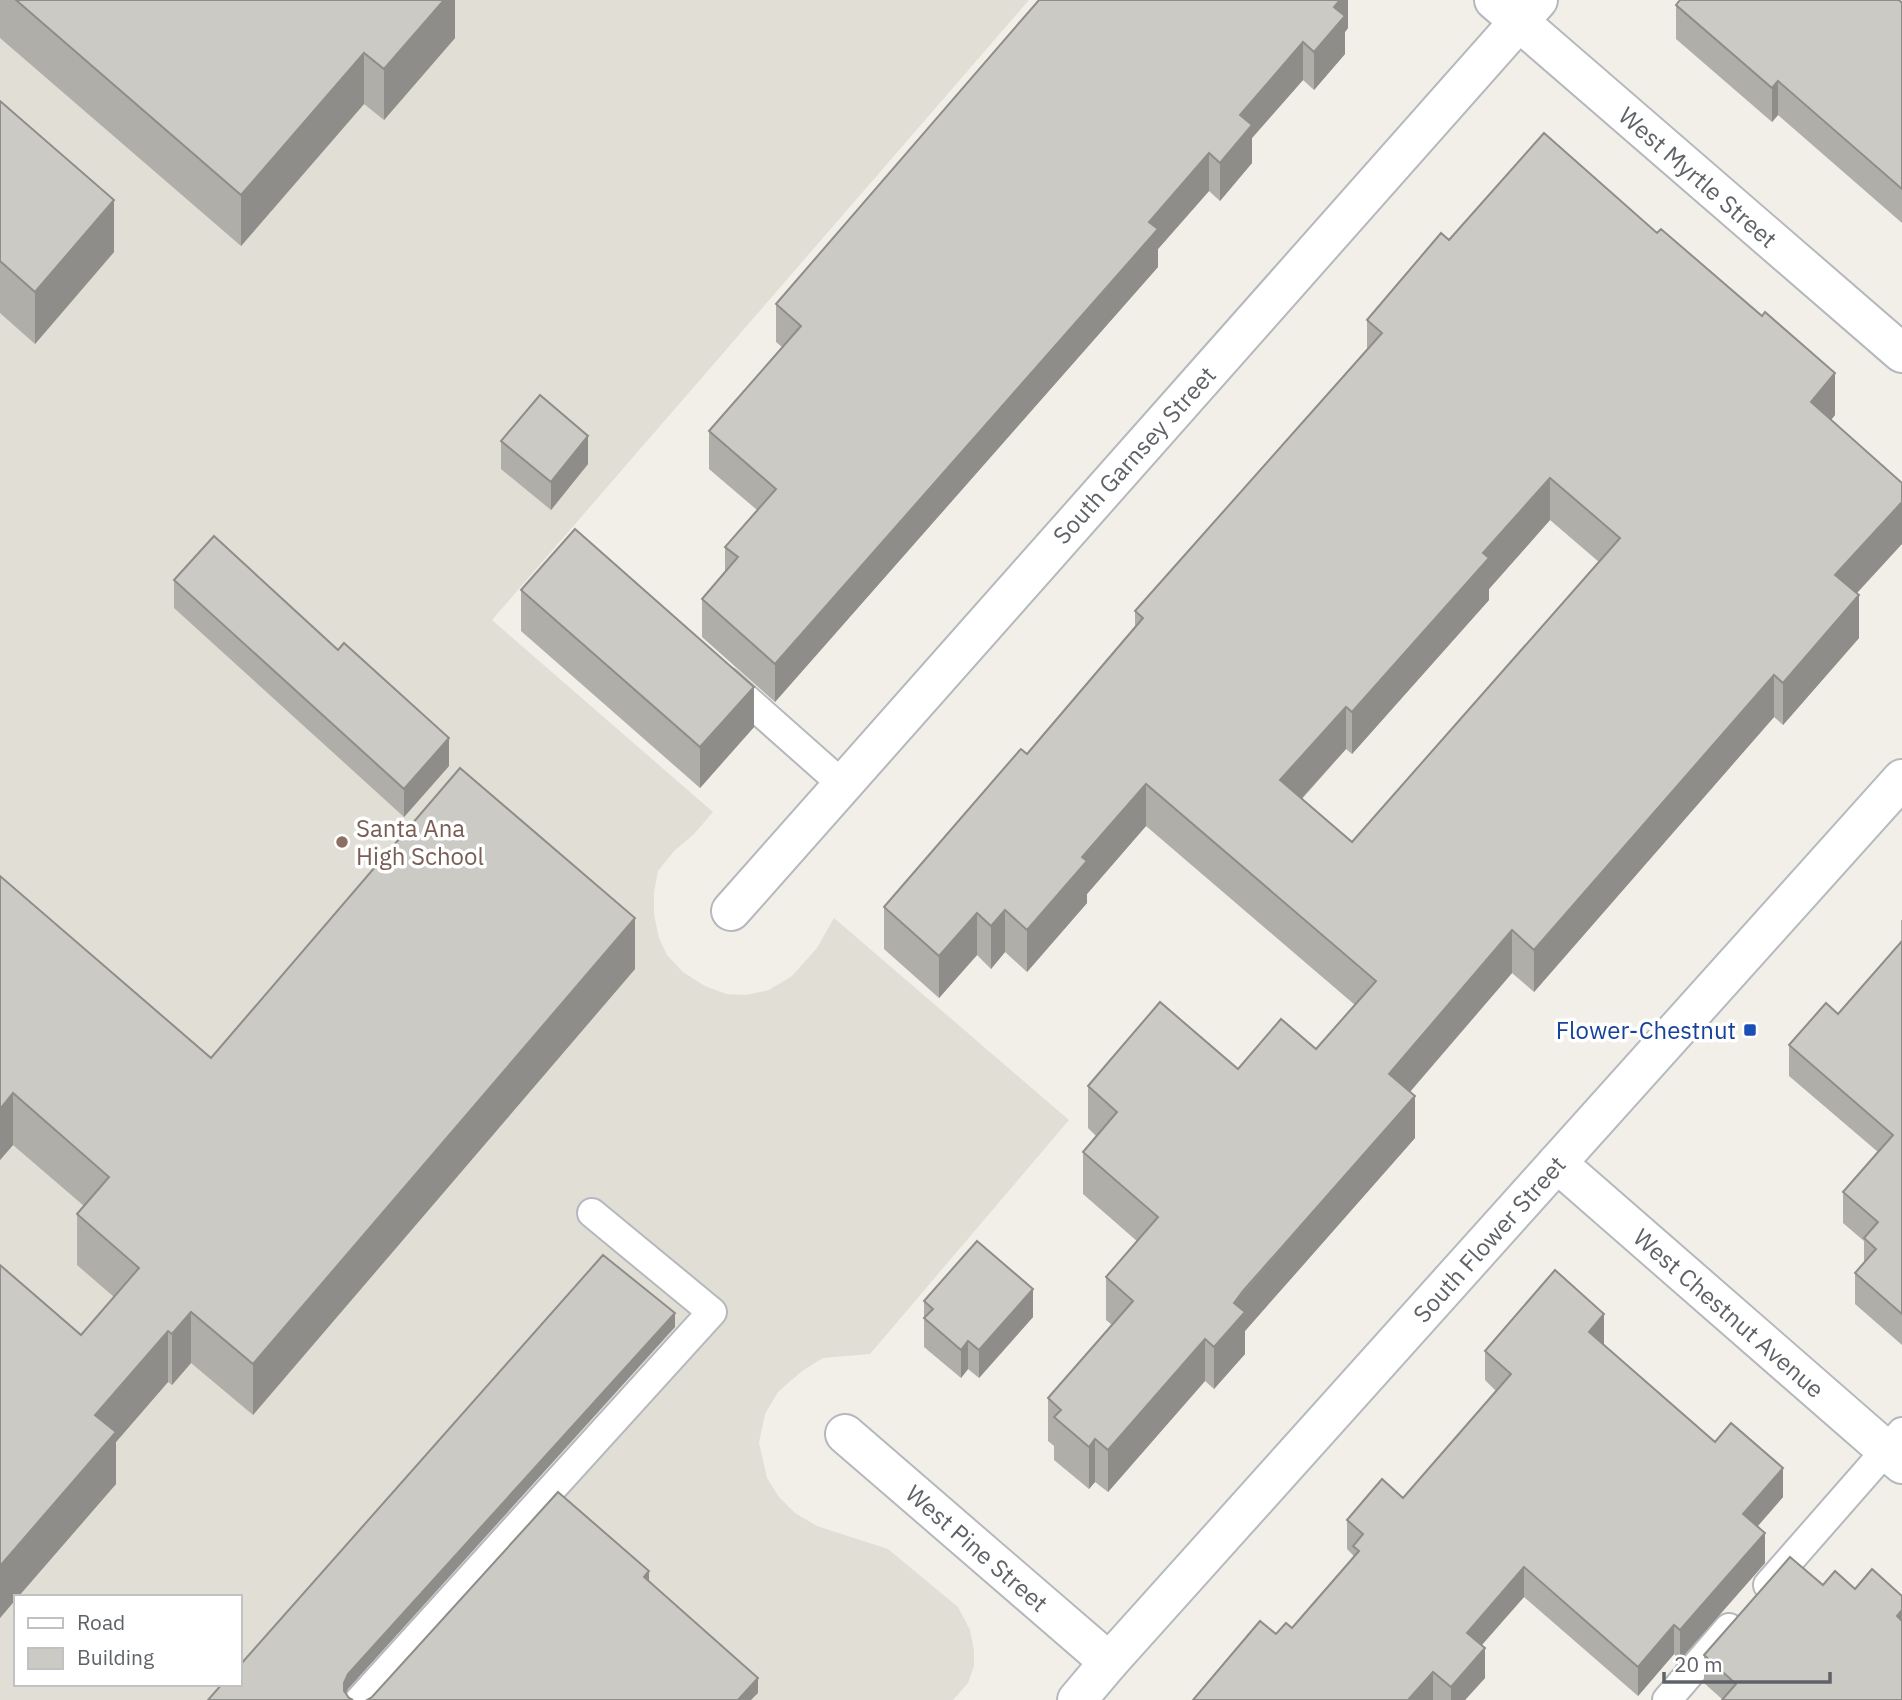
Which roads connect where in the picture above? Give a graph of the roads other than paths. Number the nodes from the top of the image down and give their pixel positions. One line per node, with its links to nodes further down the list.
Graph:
1 (1517, 7): 2 (street, West Myrtle Street); 5 (street, South Garnsey Street)
2 (1902, 354)
3 (709, 666): 5 (lane)
4 (1902, 779): 7 (street, South Flower Street)
5 (842, 784): 6 (street, South Garnsey Street)
6 (731, 911)
7 (1557, 1163): 10 (street, West Chestnut Avenue); 11 (street, South Flower Street)
8 (592, 1213): 12 (lane)
9 (845, 1434): 11 (street, West Pine Street)
10 (1897, 1449): 14 (lane)
11 (1108, 1662): 13 (street, South Flower Street)
12 (360, 1700)
13 (1077, 1700)
14 (1667, 1700)

